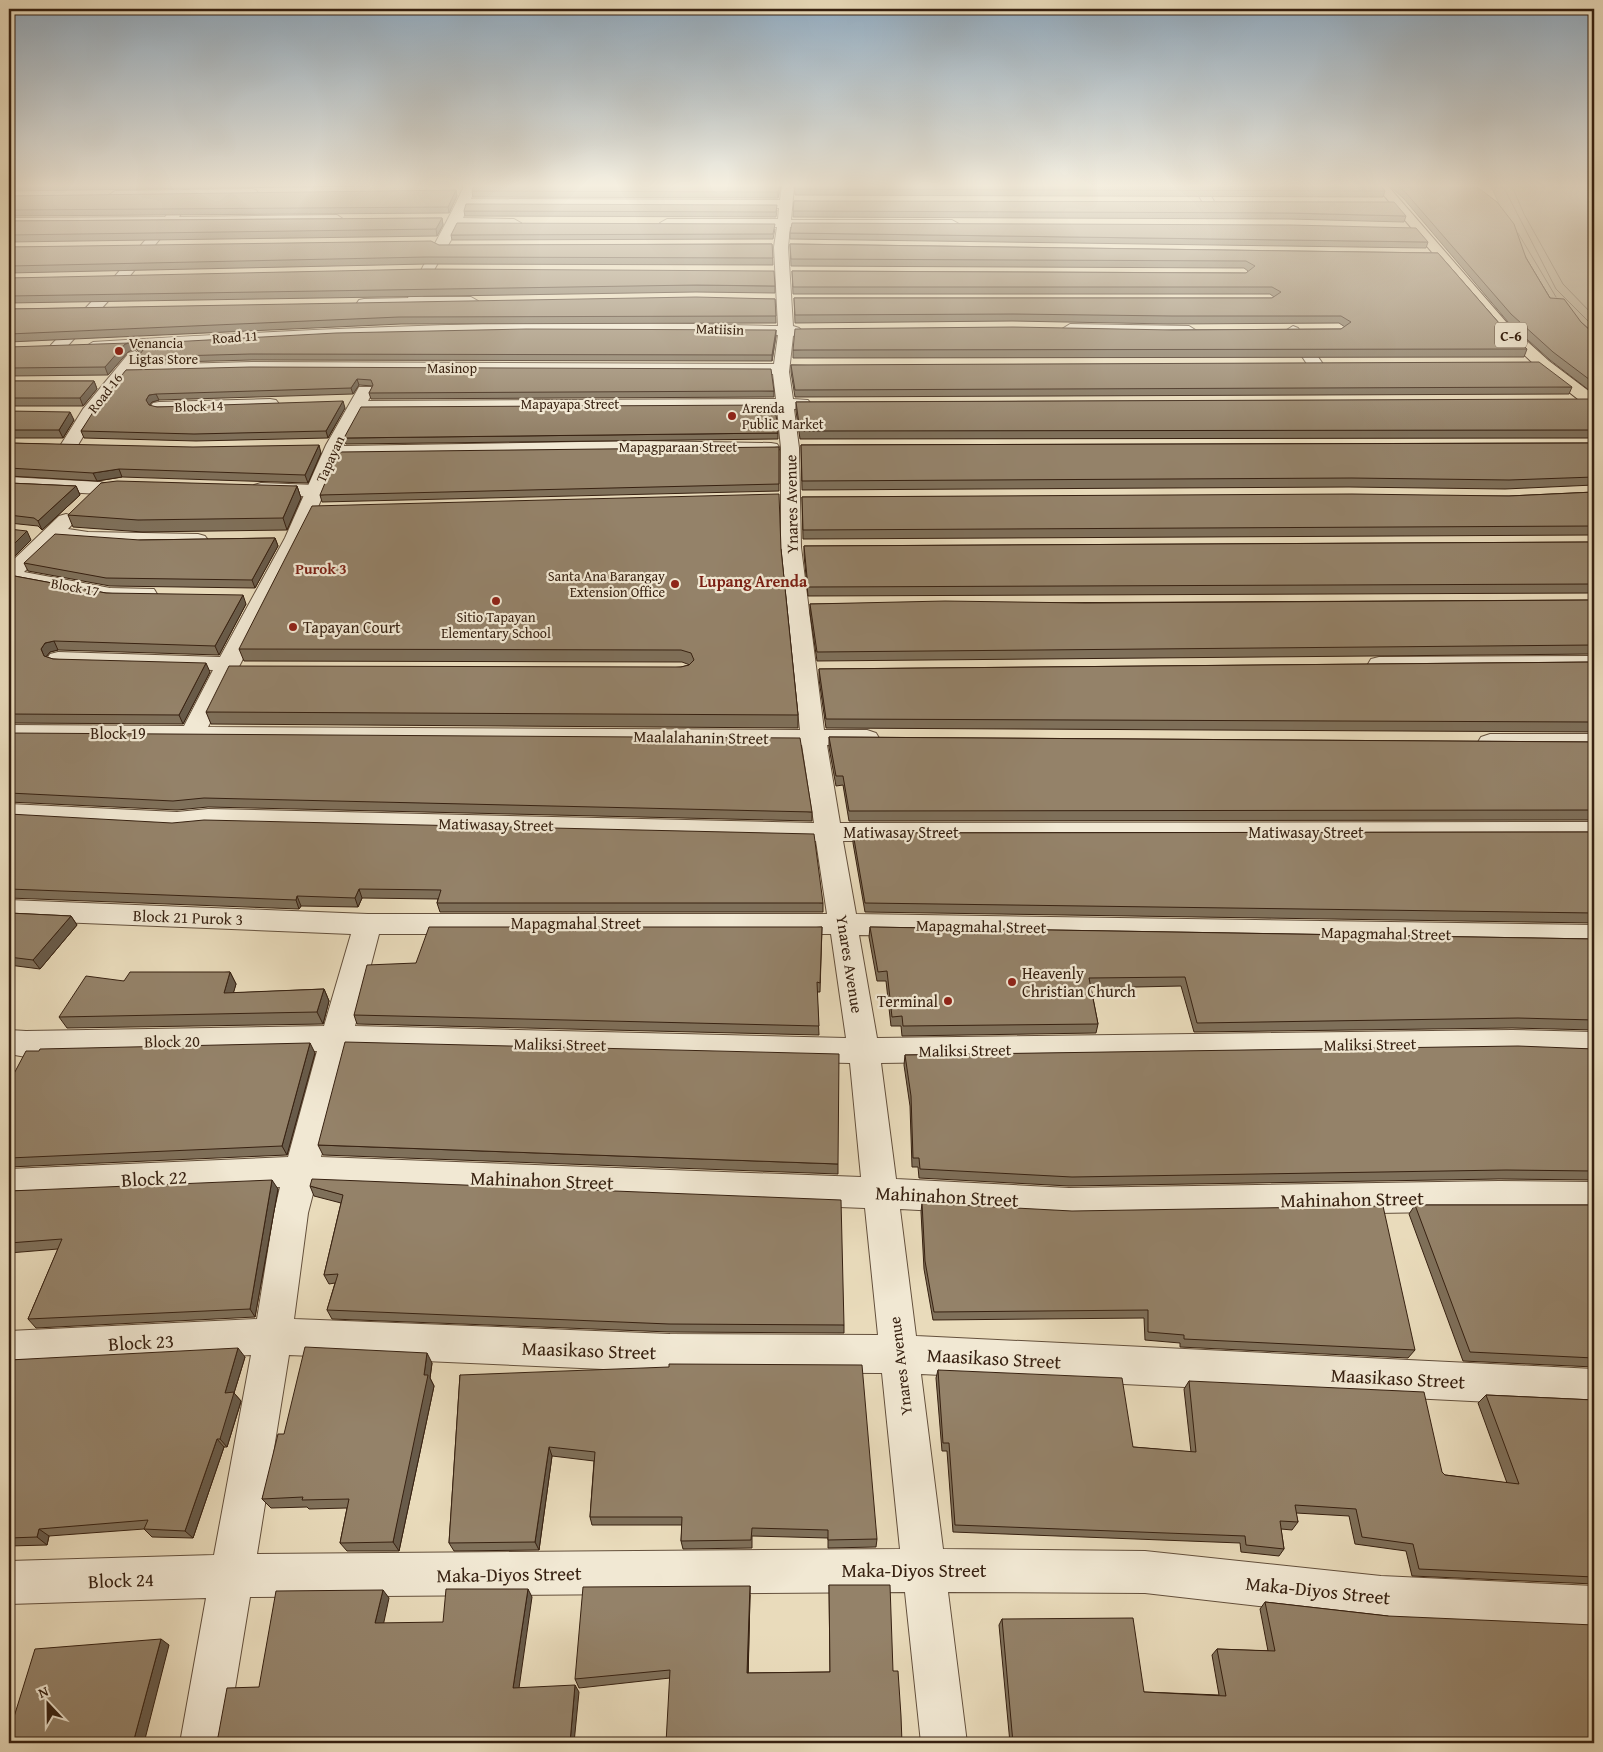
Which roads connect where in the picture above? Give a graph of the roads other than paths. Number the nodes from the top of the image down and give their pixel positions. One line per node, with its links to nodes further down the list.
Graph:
1 (129, 268): 7 (street)
2 (783, 268): 12 (street, Ynares Avenue)
3 (1452, 268): 32 (main road, C-6)
4 (408, 270): 5 (street)
5 (426, 270): 6 (street); 13 (street, Tapayan)
6 (446, 270)
7 (122, 276): 8 (street); 9 (street); 17 (street)
8 (141, 276)
9 (103, 277)
10 (766, 299): 12 (street)
11 (482, 300): 13 (street)
12 (791, 300): 21 (street, Ynares Avenue)
13 (414, 302): 14 (street); 20 (street, Tapayan)
14 (346, 303)
15 (113, 308): 17 (street)
16 (75, 309): 17 (street)
17 (94, 309): 28 (street)
18 (1051, 328): 23 (street)
19 (1311, 330): 25 (street)
20 (400, 331): 21 (street, Matiisin); 26 (street, Road 11); 35 (street, Tapayan)
21 (786, 331): 22 (street, Matiisin); 34 (street, Ynares Avenue)
22 (813, 331)
23 (1208, 331)
24 (1274, 331): 25 (street)
25 (1292, 331): 30 (street)
26 (146, 344): 28 (street, Road 11); 36 (street, Road 16)
27 (38, 348): 28 (street, Road 11)
28 (57, 348)
29 (1295, 364): 30 (street)
30 (1315, 364): 33 (street)
31 (1522, 364): 32 (street)
32 (1543, 364): 40 (main road, C-6)
33 (1333, 365)
34 (788, 366): 35 (street, Masinop); 43 (street, Ynares Avenue)
35 (379, 368): 36 (street, Masinop); 42 (street, Tapayan)
36 (119, 376): 37 (street, Masinop); 47 (street, Road 16)
37 (95, 382)
38 (1561, 400): 40 (street)
39 (339, 402): 42 (street)
40 (1592, 402)
41 (289, 403): 45 (street, Block 14)
42 (357, 403): 43 (street, Mapayapa Street); 49 (street, Tapayan)
43 (783, 404): 44 (street, Mapayapa Street); 50 (street, Ynares Avenue)
44 (823, 404)
45 (159, 407)
46 (71, 413): 47 (street)
47 (89, 413): 48 (street, Road 16)
48 (88, 446)
49 (328, 448): 50 (street, Mapagparaan Street); 53 (street, Tapayan)
50 (800, 448): 67 (street, Ynares Avenue)
51 (9, 483): 56 (street)
52 (239, 488): 53 (street)
53 (316, 491): 55 (street, Tapayan)
54 (328, 509): 55 (street)
55 (308, 510): 63 (street, Tapayan)
56 (52, 533): 57 (street); 58 (street)
57 (217, 539)
58 (9, 575): 59 (street, Block 17)
59 (167, 594)
60 (58, 659): 63 (street)
61 (1594, 663): 62 (street)
62 (1354, 665)
63 (234, 668): 65 (street, Tapayan)
64 (9, 733): 65 (street, Block 19)
65 (192, 734): 66 (street, Block 19)
66 (227, 734): 67 (street, Maalalahanin Street)
67 (813, 738): 68 (street, Maalalahanin Street); 73 (street, Ynares Avenue)
68 (893, 738)
69 (1471, 742): 70 (street)
70 (1594, 742)
71 (9, 813): 73 (street, Matiwasay Street)
72 (1594, 830): 73 (street, Matiwasay Street)
73 (829, 832): 76 (street, Ynares Avenue)
74 (9, 910): 75 (street, Block 21 Purok 3)
75 (368, 924): 76 (street, Mapagmahal Street); 78 (street)
76 (844, 924): 77 (street, Mapagmahal Street); 81 (street, Ynares Avenue)
77 (1594, 936)
78 (335, 1038): 79 (street, Block 20); 81 (street, Maliksi Street); 82 (street)
79 (9, 1042)
80 (1594, 1044): 81 (street, Maliksi Street)
81 (864, 1051): 84 (street, Ynares Avenue)
82 (300, 1171): 83 (street, Block 22); 84 (street, Mahinahon Street); 86 (street)
83 (9, 1184)
84 (880, 1192): 85 (street, Mahinahon Street); 88 (street, Ynares Avenue)
85 (1594, 1197)
86 (273, 1336): 87 (street, Block 23); 88 (street, Maasikaso Street); 91 (street)
87 (9, 1349)
88 (899, 1354): 89 (street, Maasikaso Street); 90 (street, Ynares Avenue)
89 (1594, 1388)
90 (925, 1570): 91 (street, Maka-Diyos Street); 93 (street, Maka-Diyos Street); 95 (street, Ynares Avenue)
91 (233, 1576): 92 (street, Block 24); 94 (street)
92 (9, 1584)
93 (1594, 1608)
94 (203, 1743)
95 (944, 1743)

